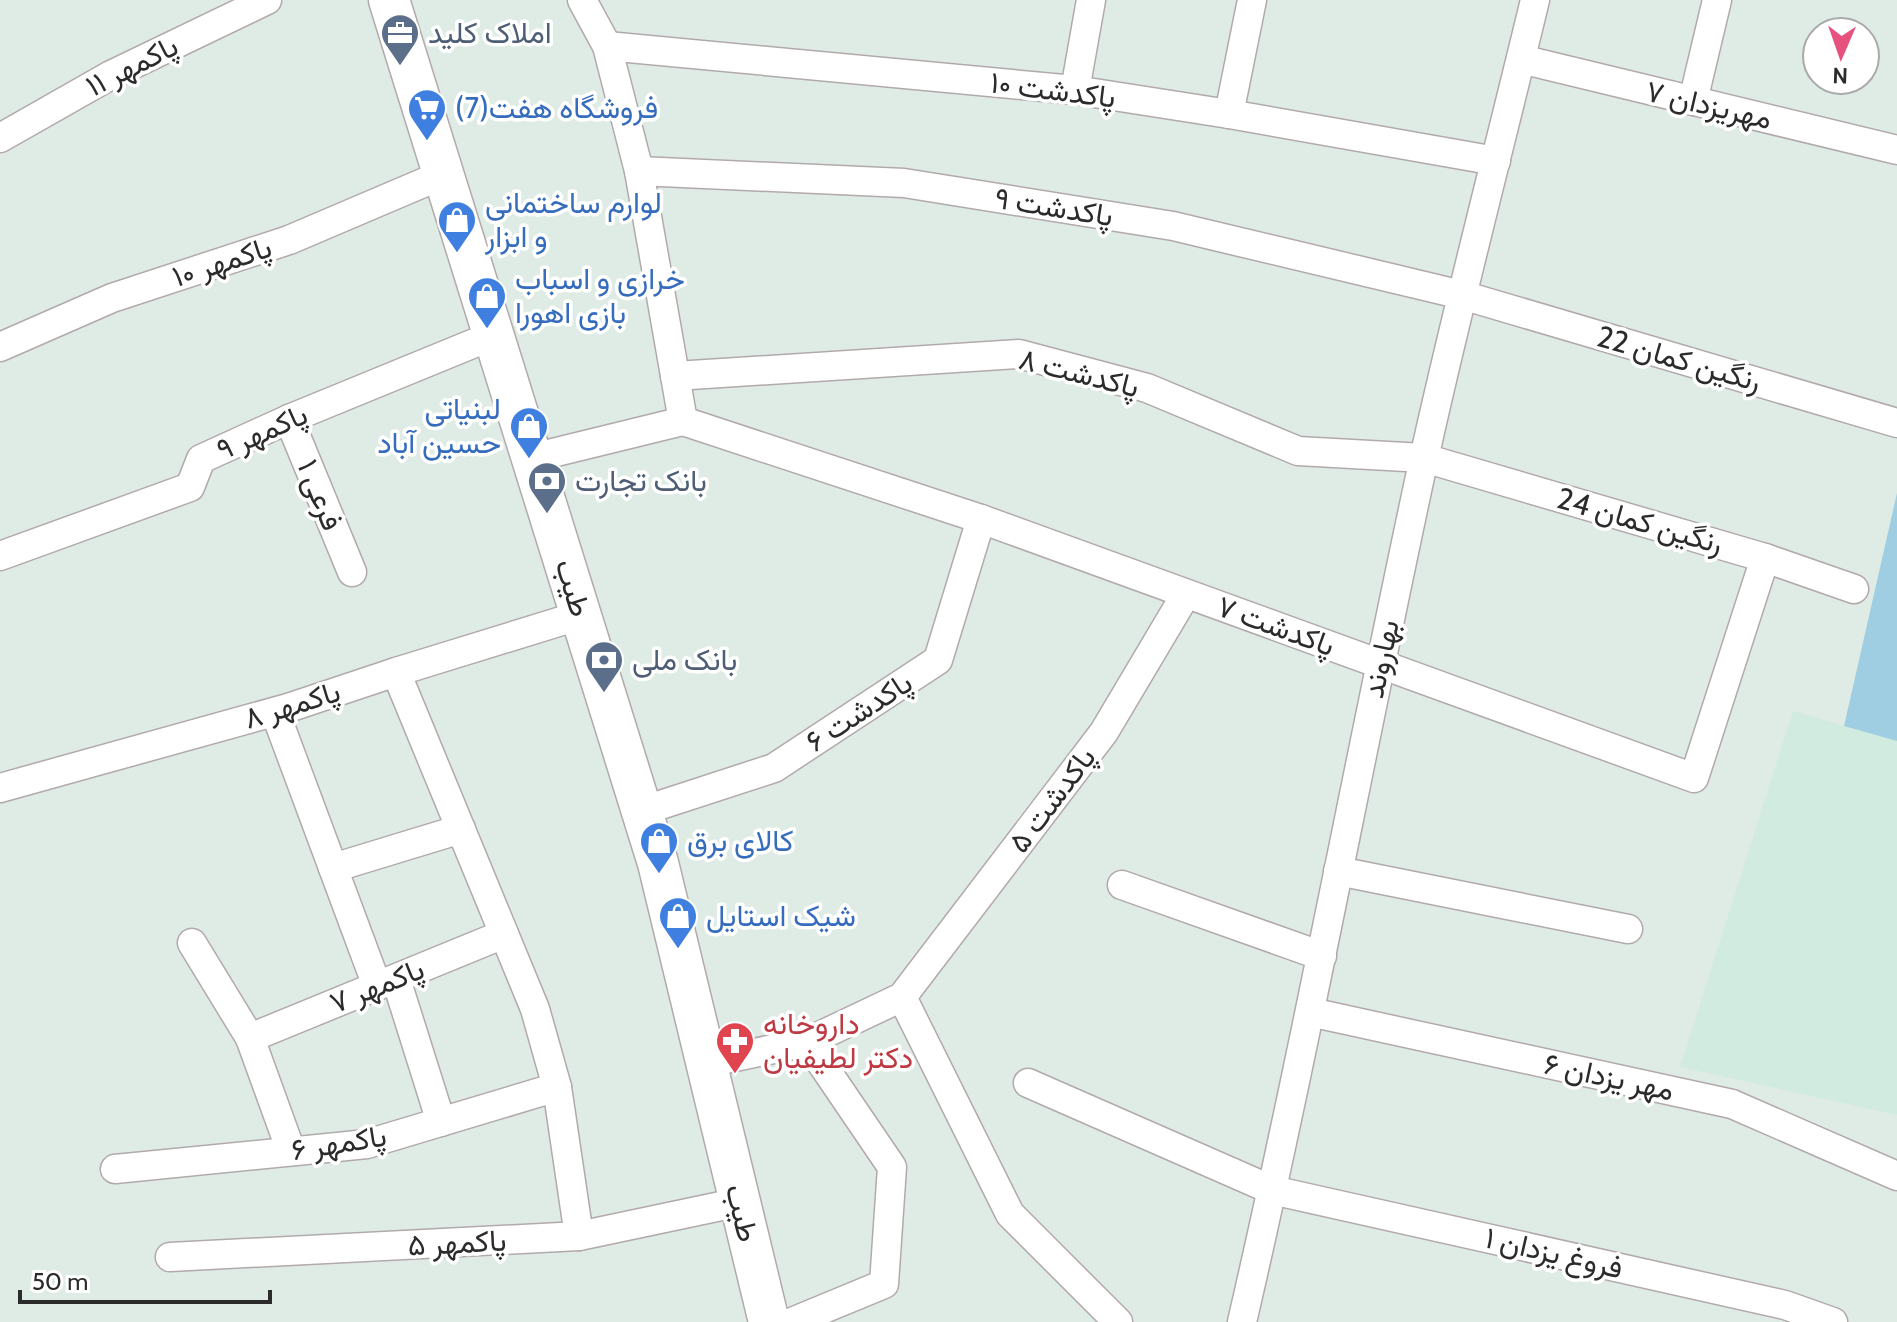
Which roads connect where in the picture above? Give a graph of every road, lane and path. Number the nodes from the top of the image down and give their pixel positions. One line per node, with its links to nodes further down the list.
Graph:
1 (267, 0): 13 (street, پاکمهر ۱۱)
2 (389, 0): 17 (main road, طیب)
3 (582, 0): 8 (street)
4 (1091, 0): 10 (street)
5 (1252, 0): 12 (street)
6 (1535, 0): 9 (street, بهاروند)
7 (1717, 0): 11 (street)
8 (607, 46): 10 (street, پاکدشت ۱۰); 16 (street)
9 (1521, 59): 11 (street, مهریزدان ۷); 15 (street, بهاروند)
10 (1075, 90): 12 (street, پاکدشت ۱۰)
11 (1693, 101): 14 (street, مهریزدان ۷)
12 (1229, 114): 15 (street, پاکدشت ۱۰)
13 (0, 138)
14 (1897, 150)
15 (1496, 161): 18 (street, بهاروند)
16 (639, 171): 18 (street, پاکدشت ۹); 21 (street)
17 (444, 174): 19 (main road, طیب); 20 (street, پاکمهر ۱۰)
18 (1462, 295): 24 (street, رنگین کمان 22); 26 (street, بهاروند)
19 (494, 335): 22 (street, پاکمهر ۹); 25 (main road, طیب)
20 (0, 347)
21 (675, 376): 23 (street); 26 (street, پاکدشت ۸)
22 (289, 419): 28 (street, پاکمهر ۹); 30 (street, فرعی ۱)
23 (683, 421): 25 (street); 27 (street, پاکدشت ۷)
24 (1897, 423)
25 (532, 458): 33 (main road, طیب)
26 (1424, 458): 29 (street, رنگین کمان 24); 34 (street, بهاروند)
27 (981, 519): 32 (street, پاکدشت ۷); 38 (street, پاکدشت ۶)
28 (0, 556)
29 (1765, 558): 31 (street, رنگین کمان 24); 34 (street, پاکدشت ۷)
30 (352, 572)
31 (1854, 589)
32 (1186, 594): 34 (street, پاکدشت ۷); 48 (street, پاکدشت ۵)
33 (581, 615): 35 (street, پاکمهر ۸); 38 (main road, طیب)
34 (1380, 664): 41 (street, بهاروند)
35 (396, 672): 36 (street, پاکمهر ۸); 39 (street)
36 (275, 712): 37 (street, پاکمهر ۸); 40 (street)
37 (0, 788)
38 (642, 811): 52 (main road, طیب)
39 (461, 829): 40 (street); 44 (street)
40 (333, 868): 47 (street)
41 (1338, 871): 43 (street); 46 (street, بهاروند)
42 (1122, 885): 46 (street)
43 (1628, 929)
44 (504, 934): 47 (street, پاکمهر ۷); 54 (street)
45 (192, 943): 50 (street)
46 (1322, 956): 49 (street, بهاروند)
47 (386, 982): 50 (street, پاکمهر ۷); 55 (street)
48 (902, 997): 51 (street); 65 (street)
49 (1310, 1012): 58 (street, مهر یزدان ۶); 59 (street, بهاروند)
50 (250, 1038): 56 (street)
51 (807, 1042): 52 (street); 64 (street)
52 (706, 1063): 60 (main road, طیب)
53 (1028, 1083): 59 (street, فروغ یزدان ۱)
54 (557, 1087): 55 (street, پاکمهر ۶); 61 (street)
55 (441, 1122): 56 (street, پاکمهر ۶)
56 (291, 1151): 57 (street, پاکمهر ۶)
57 (115, 1169)
58 (1897, 1176)
59 (1272, 1190): 66 (street, بهاروند); 67 (street, فروغ یزدان ۱)
60 (740, 1202): 61 (street, پاکمهر ۵); 63 (main road, طیب)
61 (579, 1236): 62 (street, پاکمهر ۵)
62 (170, 1257)
63 (769, 1322)
64 (792, 1322)
65 (1118, 1322)
66 (1242, 1322)
67 (1833, 1322)

